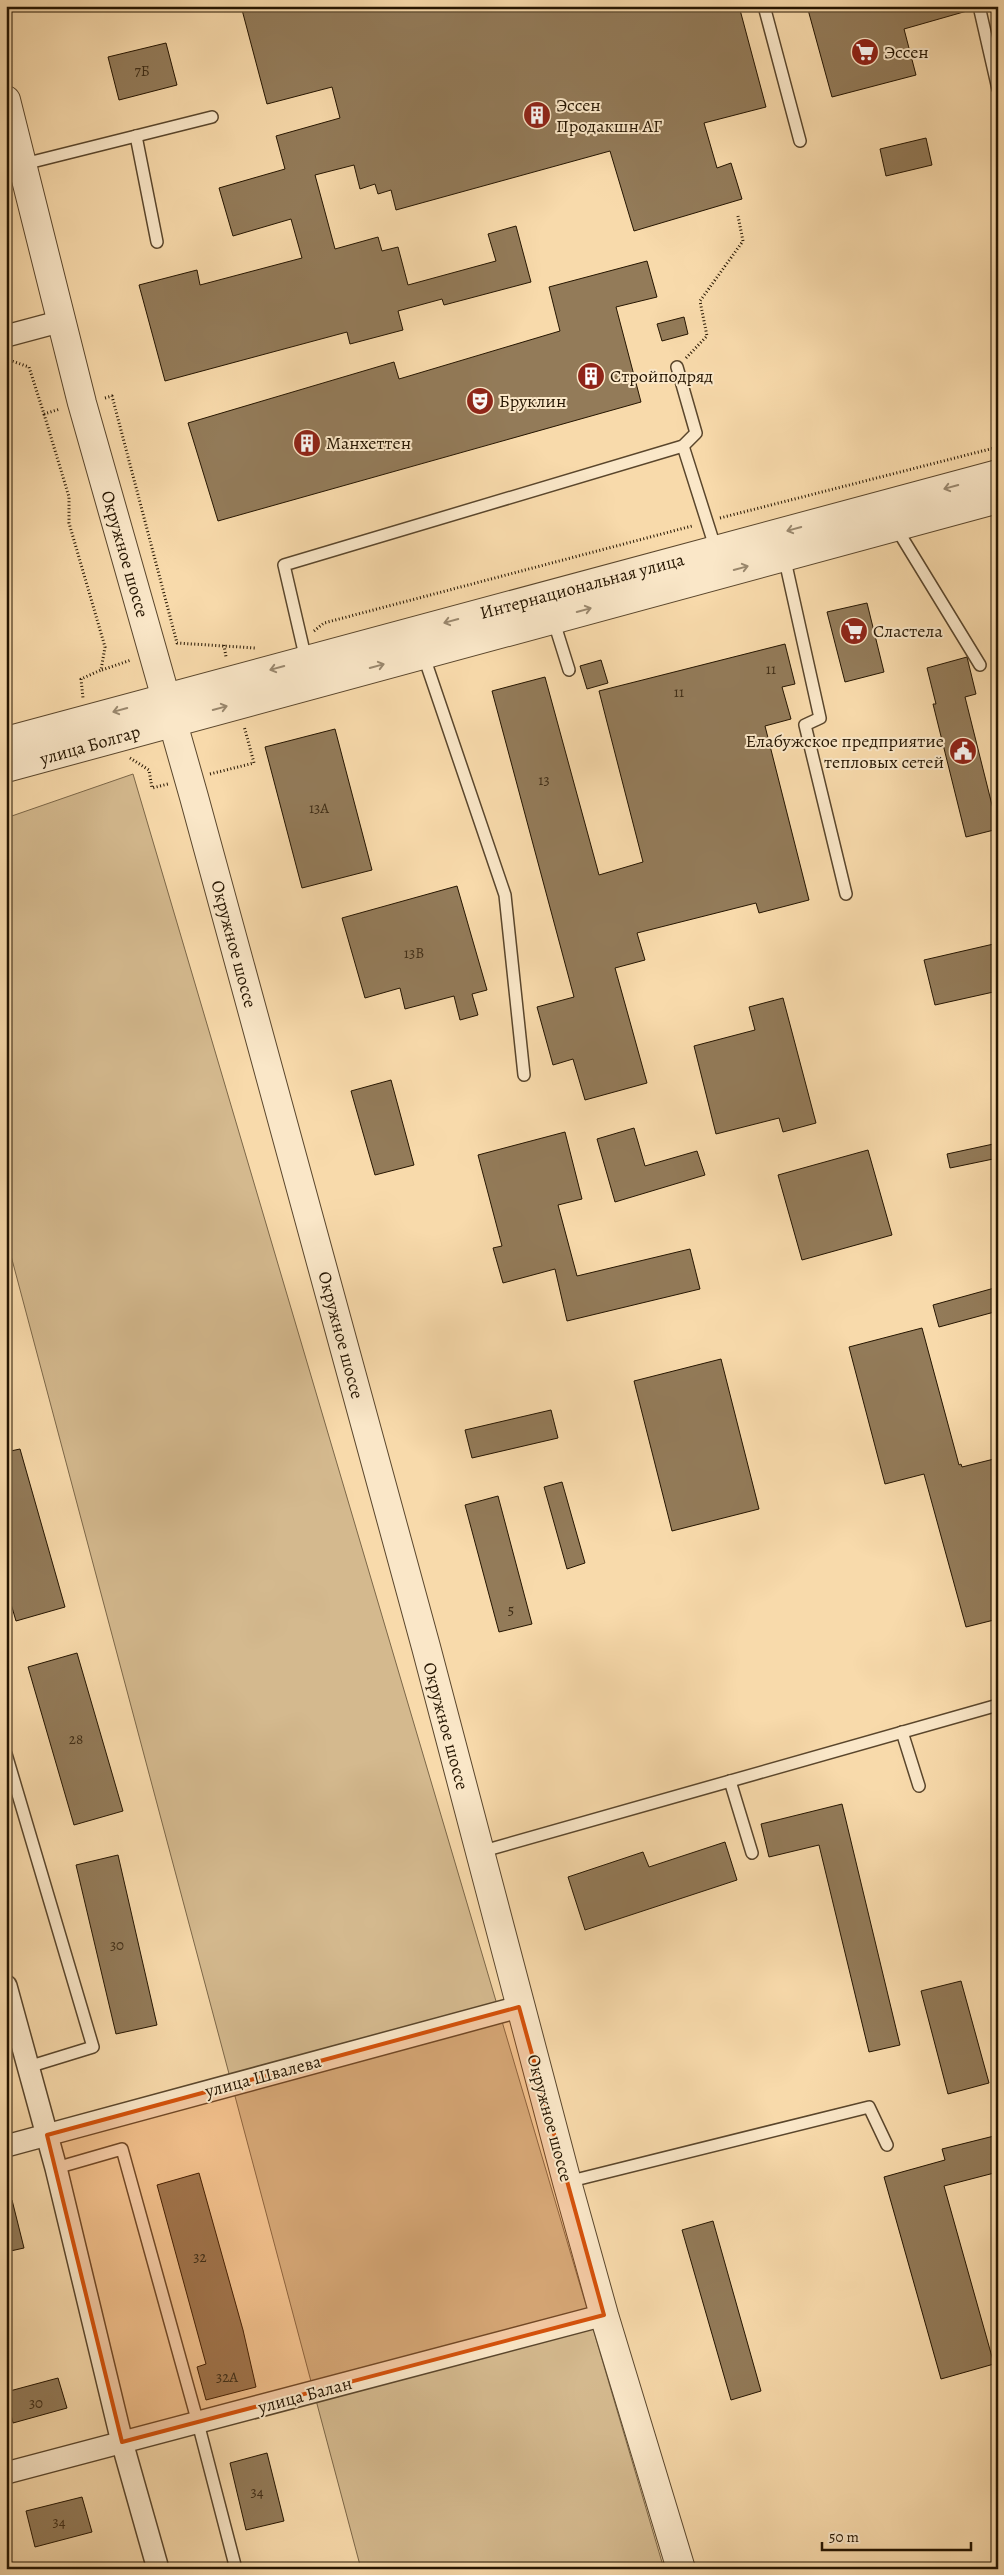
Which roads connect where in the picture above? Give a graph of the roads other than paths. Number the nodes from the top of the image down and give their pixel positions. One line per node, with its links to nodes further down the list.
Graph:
1 (764, 6): 7 (lane)
2 (979, 6): 3 (lane)
3 (998, 89)
4 (6, 100): 8 (street, Окружное шоссе)
5 (212, 117): 6 (lane)
6 (136, 136): 8 (lane); 9 (lane)
7 (800, 141)
8 (24, 164): 10 (street, Окружное шоссе)
9 (157, 242)
10 (62, 321): 11 (street); 24 (street, Окружное шоссе)
11 (6, 336)
12 (677, 367): 13 (lane)
13 (683, 446): 17 (lane); 21 (lane)
14 (998, 474): 17 (street, Интернациональная улица, one-way to 17)
15 (998, 499): 16 (street, Интернациональная улица)
16 (895, 526): 18 (street, Интернациональная улица); 22 (lane)
17 (716, 550): 21 (street, Интернациональная улица, one-way to 21)
18 (784, 556): 19 (street, Интернациональная улица, one-way to 18); 27 (lane)
19 (553, 618): 20 (street, Интернациональная улица); 23 (lane)
20 (424, 654): 24 (street, Интернациональная улица, one-way to 20); 28 (lane)
21 (306, 660): 24 (street, Интернациональная улица, one-way to 24)
22 (980, 665)
23 (569, 670)
24 (170, 709): 25 (street, улица Болгар, one-way to 25); 26 (street, улица Болгар); 34 (street, Окружное шоссе)
25 (6, 742)
26 (6, 768)
27 (846, 894)
28 (524, 1075)
29 (998, 1705): 30 (lane)
30 (902, 1732): 32 (lane); 33 (lane)
31 (6, 1754): 38 (lane)
32 (730, 1781): 34 (lane); 35 (lane)
33 (919, 1786)
34 (479, 1852): 37 (street, Окружное шоссе)
35 (752, 1853)
36 (6, 1986): 38 (street)
37 (519, 2007): 39 (street, улица Швалева); 43 (street, Окружное шоссе)
38 (28, 2067): 39 (street)
39 (47, 2135): 41 (street, улица Швалева); 42 (street)
40 (887, 2145): 43 (lane)
41 (6, 2146)
42 (56, 2168): 45 (lane); 46 (street)
43 (567, 2182): 44 (street, Окружное шоссе)
44 (604, 2315): 45 (street, улица Балан); 50 (street, Окружное шоссе)
45 (198, 2423): 46 (street, улица Балан); 48 (lane)
46 (122, 2442): 47 (street, улица Балан); 49 (street)
47 (6, 2473)
48 (233, 2568)
49 (158, 2569)
50 (681, 2569)

